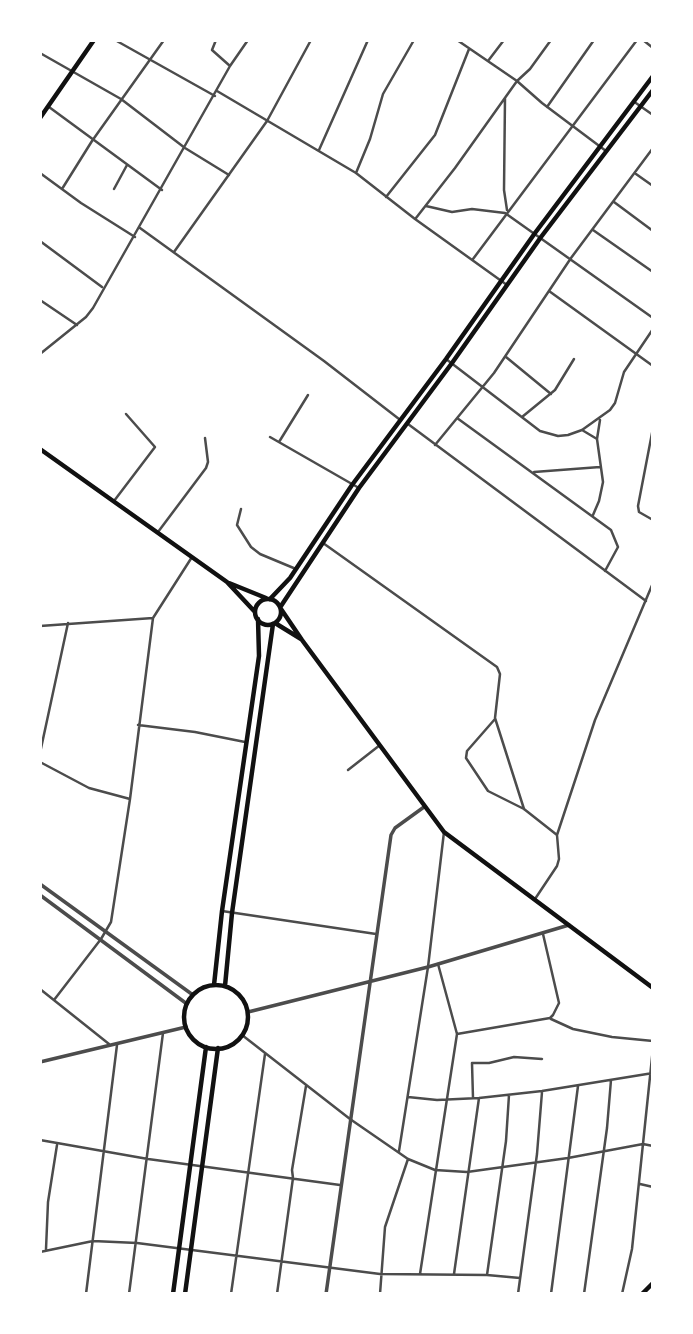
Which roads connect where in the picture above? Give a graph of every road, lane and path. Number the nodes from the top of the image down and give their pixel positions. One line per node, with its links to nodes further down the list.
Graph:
1 (94, 40): 21 (main road)
2 (115, 40): 18 (street)
3 (164, 40): 18 (street)
4 (216, 40): 20 (street)
5 (248, 40): 20 (street)
6 (311, 40): 35 (street)
7 (368, 40): 41 (street)
8 (414, 40): 45 (street)
9 (504, 40): 19 (street)
10 (551, 40): 23 (street)
11 (594, 40): 31 (street)
12 (637, 40): 36 (street)
13 (643, 40): 15 (street)
14 (458, 41): 16 (street)
15 (653, 48)
16 (469, 49): 19 (street); 52 (street)
17 (40, 53): 21 (street)
18 (150, 59): 26 (street); 28 (street)
19 (488, 61): 23 (street)
20 (230, 66): 25 (street)
21 (73, 71): 28 (street); 30 (main road)
22 (653, 76): 29 (main road)
23 (517, 81): 27 (street); 31 (street)
24 (653, 90): 32 (main road)
25 (218, 91): 26 (street); 35 (street)
26 (215, 96): 39 (street)
27 (505, 98): 54 (street); 55 (street)
28 (121, 99): 37 (street); 39 (street)
29 (633, 101): 32 (street); 38 (main road)
30 (48, 107): 34 (main road); 37 (street)
31 (547, 107): 36 (street)
32 (641, 107): 33 (street); 42 (main road)
33 (653, 115)
34 (40, 118)
35 (267, 121): 41 (street); 47 (street)
36 (572, 125): 38 (street); 55 (street)
37 (92, 141): 43 (street); 49 (street)
38 (600, 146): 42 (street); 60 (main road)
39 (185, 148): 47 (street); 51 (street)
40 (653, 148): 46 (street)
41 (319, 150): 45 (street)
42 (606, 151): 62 (main road)
43 (127, 165): 50 (street); 51 (street)
44 (40, 173): 49 (street)
45 (356, 173): 52 (street)
46 (635, 173): 48 (street); 53 (street)
47 (229, 175): 64 (street)
48 (653, 186)
49 (62, 189): 61 (street)
50 (114, 189)
51 (162, 190): 57 (street)
52 (386, 197): 56 (street)
53 (614, 202): 58 (street); 59 (street)
54 (426, 206): 55 (street); 56 (street)
55 (506, 211): 60 (street); 66 (street)
56 (415, 219): 66 (street)
57 (140, 228): 61 (street); 64 (street)
58 (593, 230): 65 (street); 67 (street)
59 (653, 230)
60 (535, 233): 62 (street); 68 (main road)
61 (135, 237): 70 (street)
62 (541, 237): 65 (street); 69 (main road)
63 (40, 241): 70 (street)
64 (174, 252): 90 (street)
65 (571, 258): 71 (street); 73 (street)
66 (472, 259): 68 (street)
67 (653, 272)
68 (500, 281): 69 (street); 79 (main road)
69 (507, 285): 81 (main road)
70 (103, 288): 74 (street)
71 (549, 291): 76 (street); 78 (street)
72 (40, 300): 74 (street)
73 (653, 318)
74 (77, 325): 77 (street)
75 (653, 329): 76 (street)
76 (635, 353): 82 (street); 89 (street)
77 (40, 354)
78 (506, 357): 83 (street); 84 (street)
79 (446, 359): 81 (street); 90 (main road)
80 (574, 359): 84 (street)
81 (452, 363): 83 (street); 91 (main road)
82 (653, 366)
83 (482, 387): 87 (street); 88 (street)
84 (551, 394): 87 (street)
85 (308, 395): 97 (street)
86 (126, 414): 106 (street)
87 (522, 417): 93 (street)
88 (457, 418): 98 (street); 102 (street)
89 (600, 418): 93 (street); 96 (street)
90 (400, 419): 91 (street); 101 (main road)
91 (407, 424): 98 (street); 103 (main road)
92 (653, 428): 109 (street)
93 (582, 430): 96 (street)
94 (270, 437): 97 (street)
95 (205, 438): 110 (street)
96 (597, 439): 100 (street)
97 (279, 442): 104 (street)
98 (435, 445): 114 (street)
99 (40, 449): 106 (main road)
100 (600, 467): 102 (street); 108 (street)
101 (364, 470): 103 (main road); 104 (main road)
102 (533, 472): 108 (street)
103 (370, 474): 105 (main road)
104 (352, 485): 105 (street); 113 (main road)
105 (359, 488): 111 (main road)
106 (114, 501): 110 (main road)
107 (241, 509): 113 (street)
108 (593, 515): 114 (street)
109 (653, 520)
110 (158, 532): 112 (main road)
111 (322, 542): 119 (main road); 127 (street)
112 (192, 557): 115 (main road); 121 (street)
113 (296, 569): 117 (main road)
114 (605, 571): 118 (street)
115 (227, 582): 117 (main road); 120 (main road)
116 (653, 583): 118 (street)
117 (268, 598): 119 (main road); 120 (main road)
118 (646, 601): 138 (street)
119 (281, 608): 124 (main road); 126 (main road)
120 (255, 612): 122 (main road)
121 (153, 618): 123 (street); 128 (street)
122 (258, 619): 124 (main road); 129 (main road)
123 (68, 624): 125 (street); 131 (street)
124 (274, 624): 126 (main road); 143 (main road)
125 (40, 626)
126 (302, 640): 130 (main road)
127 (495, 718): 136 (street); 136 (street)
128 (138, 725): 129 (street); 134 (street)
129 (247, 742): 142 (main road)
130 (380, 745): 133 (street); 135 (main road)
131 (40, 754)
132 (40, 762): 134 (street)
133 (348, 769)
134 (130, 799): 145 (street)
135 (424, 807): 137 (main road); 146 (street)
136 (524, 809): 138 (street)
137 (444, 832): 141 (main road); 150 (street)
138 (556, 835): 141 (street)
139 (40, 884): 145 (street)
140 (40, 894): 148 (street)
141 (535, 899): 144 (main road)
142 (222, 911): 143 (street); 152 (main road)
143 (232, 913): 146 (street); 153 (main road)
144 (569, 925): 147 (street); 154 (main road)
145 (106, 932): 148 (street); 156 (street)
146 (376, 934): 151 (street)
147 (543, 934): 149 (street); 160 (street)
148 (101, 940): 157 (street); 158 (street)
149 (438, 964): 150 (street); 163 (street)
150 (428, 967): 151 (street); 179 (street)
151 (370, 982): 159 (street); 185 (street)
152 (214, 985): 153 (main road); 156 (main road)
153 (225, 986): 159 (main road)
154 (653, 988)
155 (40, 989): 157 (street)
156 (193, 995): 158 (main road)
157 (54, 1000): 166 (street)
158 (187, 1003): 161 (main road)
159 (248, 1012): 164 (main road)
160 (550, 1018): 163 (street); 165 (street)
161 (186, 1027): 162 (street); 167 (main road)
162 (163, 1032): 166 (street); 194 (street)
163 (457, 1034): 182 (street)
164 (242, 1035): 168 (main road); 170 (street)
165 (653, 1041)
166 (115, 1046): 172 (street); 190 (street)
167 (206, 1047): 168 (main road); 197 (main road)
168 (218, 1048): 198 (main road)
169 (653, 1048): 173 (street)
170 (265, 1054): 175 (street); 201 (street)
171 (542, 1059): 180 (street)
172 (40, 1062)
173 (652, 1073): 174 (street); 183 (street)
174 (611, 1080): 176 (street); 192 (street)
175 (306, 1086): 185 (street); 203 (street)
176 (578, 1086): 177 (street); 193 (street)
177 (542, 1091): 178 (street); 196 (street)
178 (509, 1095): 181 (street); 199 (street)
179 (408, 1097): 182 (street); 191 (street)
180 (473, 1098): 181 (street); 182 (street)
181 (479, 1098): 202 (street)
182 (446, 1100): 200 (street)
183 (646, 1111): 184 (street); 187 (street)
184 (653, 1111)
185 (350, 1119): 191 (street); 205 (street)
186 (40, 1140): 188 (street)
187 (643, 1144): 189 (street); 192 (street); 204 (street)
188 (57, 1145): 190 (street); 208 (street)
189 (653, 1146)
190 (104, 1152): 194 (street); 209 (street)
191 (399, 1152): 195 (street)
192 (603, 1152): 193 (street); 234 (street)
193 (568, 1158): 196 (street); 233 (street)
194 (148, 1159): 197 (street); 210 (street)
195 (408, 1160): 200 (street); 218 (street)
196 (536, 1163): 199 (street); 222 (street)
197 (192, 1164): 198 (street); 211 (main road)
198 (203, 1165): 201 (street); 213 (main road)
199 (502, 1168): 202 (street); 221 (street)
200 (435, 1170): 202 (street); 219 (street)
201 (248, 1171): 203 (street); 215 (street)
202 (467, 1172): 220 (street)
203 (293, 1178): 205 (street); 216 (street)
204 (640, 1184): 206 (street); 235 (street)
205 (340, 1185): 217 (street)
206 (653, 1187)
207 (40, 1201): 208 (street)
208 (48, 1202): 212 (street)
209 (93, 1241): 210 (street); 212 (street); 224 (street)
210 (137, 1243): 211 (street); 225 (street)
211 (178, 1249): 213 (street); 226 (main road)
212 (46, 1250): 214 (street)
213 (191, 1251): 215 (street); 227 (main road)
214 (40, 1252)
215 (237, 1257): 216 (street); 228 (street)
216 (282, 1263): 217 (street); 229 (street)
217 (329, 1268): 218 (street); 230 (street)
218 (380, 1274): 219 (street); 231 (street)
219 (420, 1274): 220 (street)
220 (454, 1275): 221 (street)
221 (487, 1275): 222 (street)
222 (520, 1278): 232 (street)
223 (653, 1283): 236 (main road)
224 (86, 1294)
225 (129, 1294)
226 (173, 1294)
227 (185, 1294)
228 (231, 1294)
229 (277, 1294)
230 (326, 1294)
231 (380, 1294)
232 (518, 1294)
233 (551, 1294)
234 (584, 1294)
235 (622, 1294)
236 (642, 1294)

